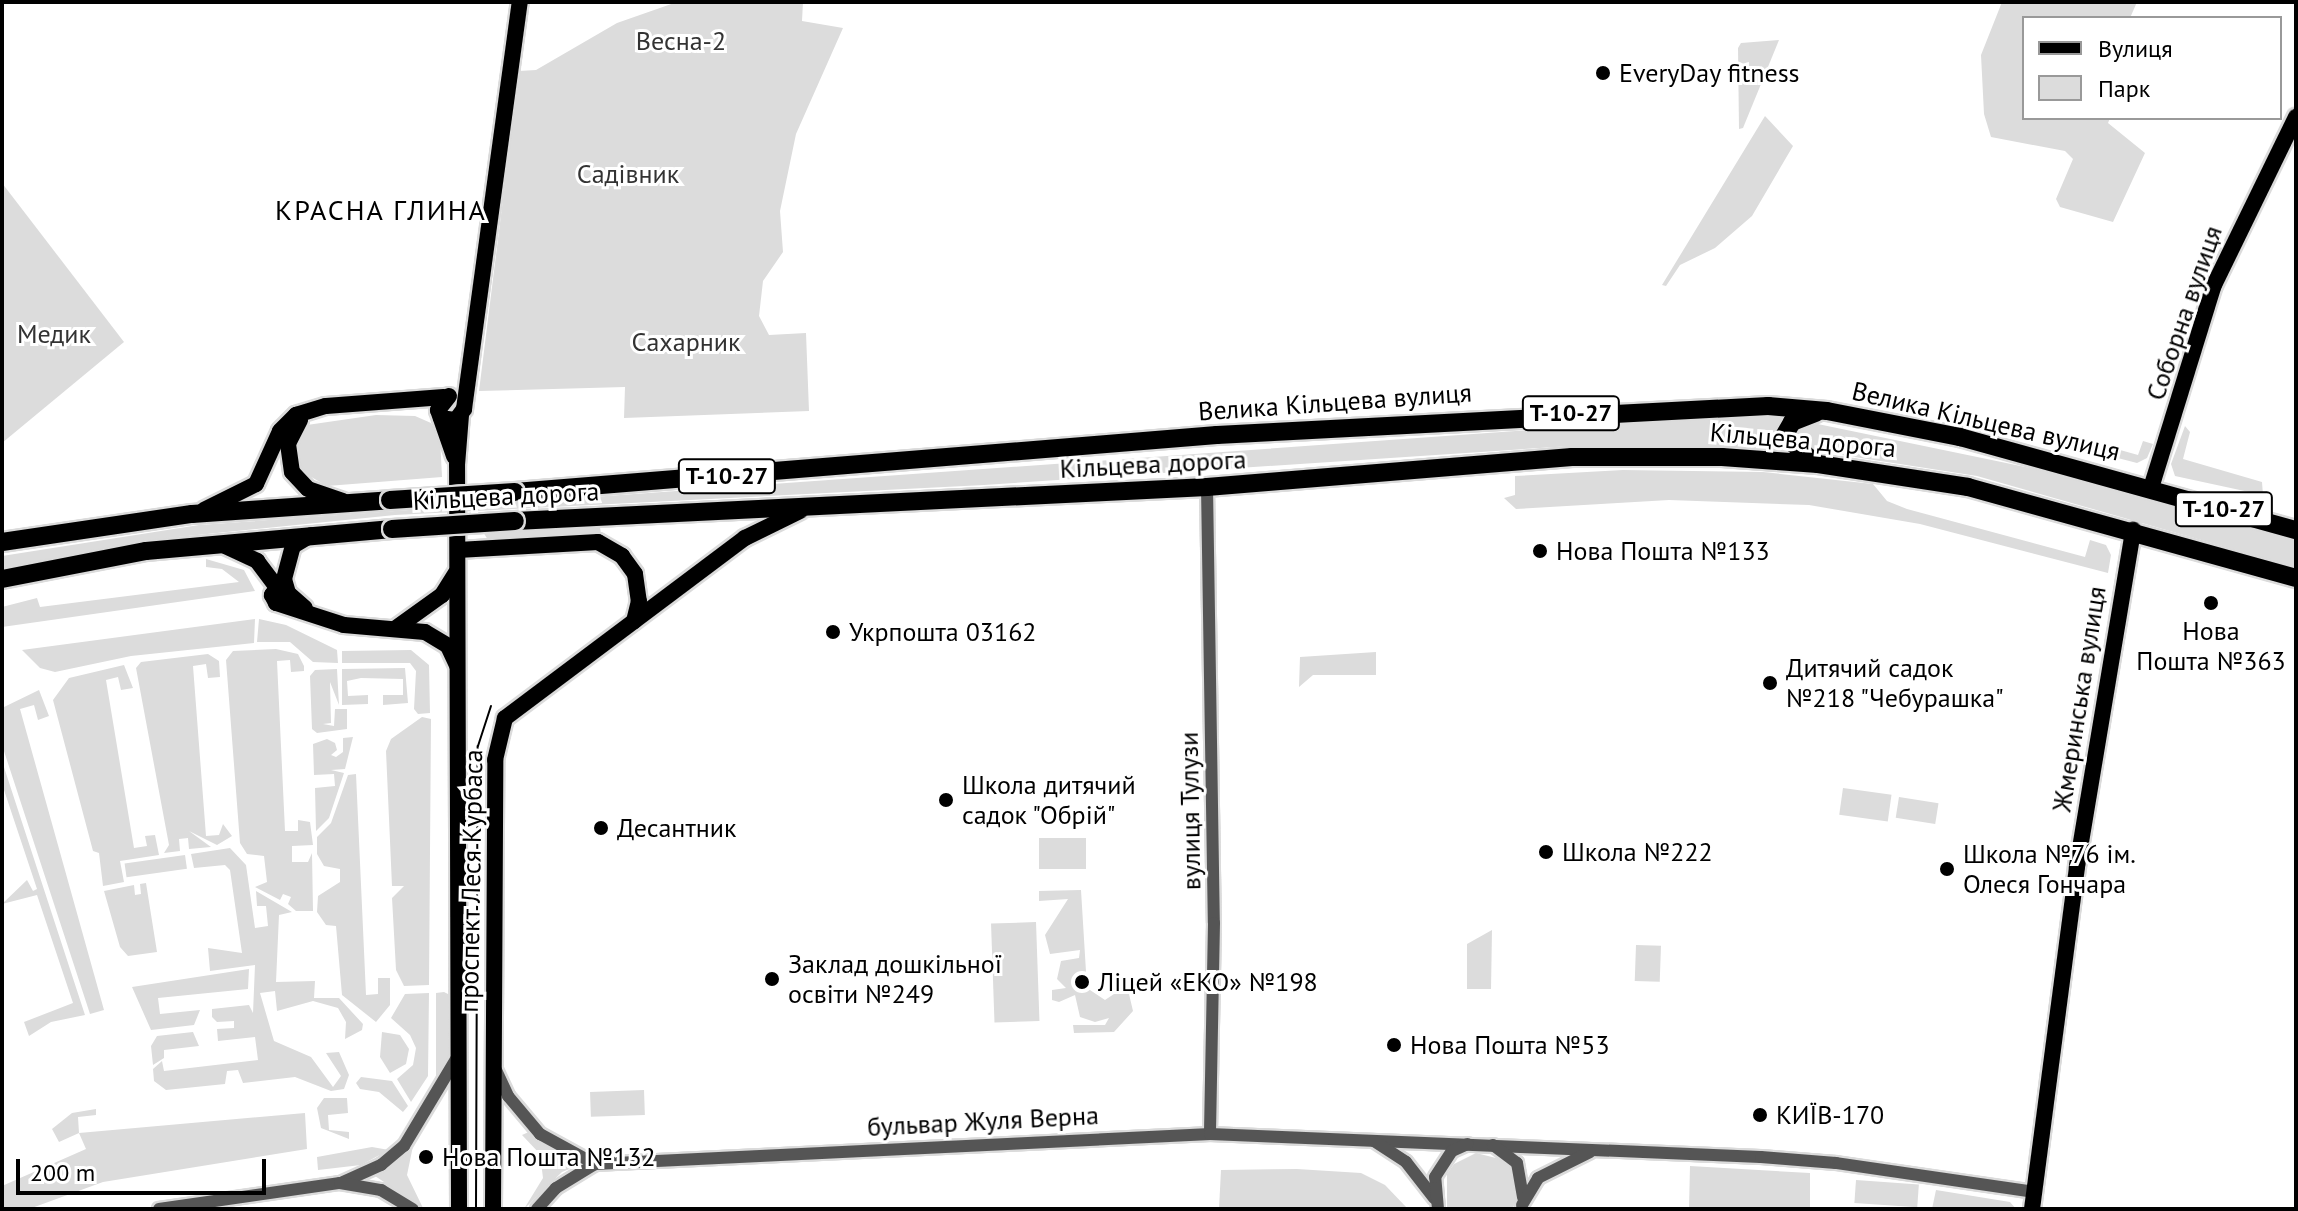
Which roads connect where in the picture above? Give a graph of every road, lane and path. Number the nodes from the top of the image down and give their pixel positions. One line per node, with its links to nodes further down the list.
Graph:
1 (520, 2): 3 (main road)
2 (2296, 117): 11 (main road, Соборна вулиця)
3 (468, 372): 4 (main road); 7 (main road)
4 (444, 406): 5 (main road); 7 (main road); 7 (main road); 9 (main road)
5 (309, 410): 13 (main road); 15 (main road)
6 (1827, 411): 8 (highway); 11 (highway, Велика Кільцева вулиця / Т-10-27); 12 (highway, Велика Кільцева вулиця / Т-10-27)
7 (462, 412): 9 (main road)
8 (1818, 464): 10 (highway, Кільцева дорога / Т-10-27); 16 (highway, Кільцева дорога / Т-10-27)
9 (457, 465): 21 (main road, проспект Леся Курбаса)
10 (1207, 487): 14 (highway, Кільцева дорога / Т-10-27); 32 (street, вулиця Тулузи)
11 (2151, 488): 17 (highway, Т-10-27)
12 (515, 492): 13 (highway, Кільцева дорога / Т-10-27, bridge)
13 (352, 503): 15 (highway, Кільцева дорога / Т-10-27)
14 (813, 508): 18 (highway, Кільцева дорога / Т-10-27, bridge); 27 (main road, проспект Леся Курбаса)
15 (192, 514): 19 (highway, Т-10-27)
16 (2133, 530): 23 (highway, Кільцева дорога / Т-10-27); 39 (main road, Жмеринська вулиця)
17 (2296, 530)
18 (316, 533): 20 (highway, Кільцева дорога / Т-10-27); 26 (main road)
19 (2, 542)
20 (214, 543): 24 (highway, Кільцева дорога / Т-10-27); 26 (main road)
21 (458, 550): 22 (main road, проспект Леся Курбаса); 27 (main road)
22 (458, 568): 25 (main road, проспект Леся Курбаса); 28 (main road)
23 (2296, 578)
24 (2, 579)
25 (457, 588): 28 (main road); 29 (main road, проспект Леся Курбаса)
26 (283, 593): 28 (main road)
27 (634, 621): 31 (main road, проспект Леся Курбаса)
28 (400, 628): 29 (main road)
29 (460, 674): 30 (main road, проспект Леся Курбаса)
30 (457, 1055): 38 (street); 44 (main road, проспект Леся Курбаса)
31 (493, 1060): 37 (street); 45 (main road, проспект Леся Курбаса)
32 (1210, 1134): 33 (street, бульвар Жуля Верна); 37 (street, бульвар Жуля Верна)
33 (1374, 1141): 34 (street, бульвар Жуля Верна); 40 (street)
34 (1471, 1143): 35 (street, бульвар Жуля Верна); 40 (street)
35 (1490, 1144): 36 (street, бульвар Жуля Верна); 41 (street)
36 (1601, 1150): 39 (street, бульвар Жуля Верна); 41 (street, бульвар Жуля Верна)
37 (595, 1164): 46 (street, бульвар Жуля Верна)
38 (340, 1183): 42 (street); 43 (street)
39 (2033, 1200)
40 (1436, 1204)
41 (1520, 1207)
42 (159, 1209)
43 (413, 1209)
44 (459, 1209)
45 (493, 1209)
46 (537, 1209)

